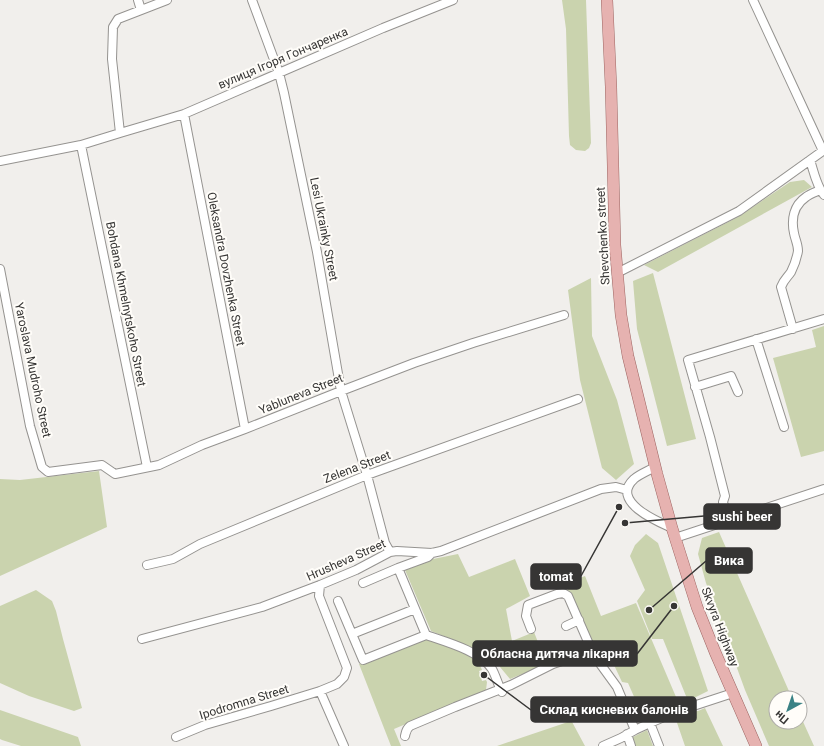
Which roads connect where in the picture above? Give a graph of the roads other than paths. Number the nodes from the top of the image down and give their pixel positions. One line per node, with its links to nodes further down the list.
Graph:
1 (138, 0): 7 (street)
2 (167, 0): 7 (street)
3 (252, 0): 8 (street, Lesi Ukrainky Street)
4 (453, 0): 8 (street, вулиця Ігоря Гончаренка)
5 (607, 0): 17 (main road, Shevchenko street)
6 (753, 0): 12 (street)
7 (142, 10): 10 (street)
8 (279, 73): 9 (street, вулиця Ігоря Гончаренка); 23 (street, Lesi Ukrainky Street)
9 (184, 114): 10 (street, вулиця Ігоря Гончаренка); 27 (street, Oleksandra Dovzhenka Street)
10 (120, 133): 11 (street, вулиця Ігоря Гончаренка)
11 (81, 145): 14 (street, вулиця Ігоря Гончаренка); 28 (street, Bohdana Khmelnytskoho Street)
12 (823, 150): 13 (street)
13 (810, 160): 15 (street); 17 (street)
14 (0, 161)
15 (822, 192): 20 (street)
16 (0, 269): 30 (street, Yaroslava Mudroho Street)
17 (617, 273): 29 (main road, Shevchenko street)
18 (564, 315): 23 (street, Yabluneva Street)
19 (824, 319): 20 (street)
20 (793, 329): 21 (street)
21 (756, 339): 22 (street); 26 (street)
22 (695, 387): 24 (street); 34 (street)
23 (341, 391): 27 (street, Yabluneva Street); 31 (street, Lesi Ukrainky Street)
24 (738, 392)
25 (578, 399): 31 (street, Zelena Street)
26 (784, 427)
27 (245, 429): 28 (street, Yabluneva Street)
28 (147, 467): 30 (street, Yabluneva Street)
29 (656, 468): 33 (street); 35 (main road, Skvyra Highway)
30 (48, 472)
31 (367, 475): 36 (street, Lesi Ukrainky Street); 38 (street, Zelena Street)
32 (824, 489): 34 (street)
33 (627, 490): 35 (street); 37 (street, Hrusheva Street)
34 (728, 520): 35 (street)
35 (674, 533): 53 (main road, Skvyra Highway)
36 (390, 552): 37 (street, Hrusheva Street); 41 (street, Hrusheva Street)
37 (432, 553): 39 (street)
38 (147, 565)
39 (398, 568): 40 (street); 43 (street)
40 (363, 583)
41 (320, 585): 49 (street, Hrusheva Street); 51 (street, Ipodromna Street)
42 (338, 601): 47 (street)
43 (415, 608): 47 (street); 48 (street)
44 (579, 620): 45 (street); 46 (street); 50 (street)
45 (566, 626)
46 (531, 629)
47 (352, 634): 48 (street)
48 (426, 635): 52 (street)
49 (142, 639)
50 (592, 650): 52 (street); 55 (street)
51 (320, 691): 58 (street, Ipodromna Street); 59 (street)
52 (501, 691): 57 (street)
53 (733, 693): 54 (street); 63 (main road, Skvyra Highway)
54 (650, 723): 55 (street); 62 (street)
55 (635, 730): 56 (street)
56 (627, 734): 60 (street); 61 (street)
57 (405, 736)
58 (176, 737)
59 (344, 746)
60 (603, 746)
61 (631, 746)
62 (659, 746)
63 (756, 746)

